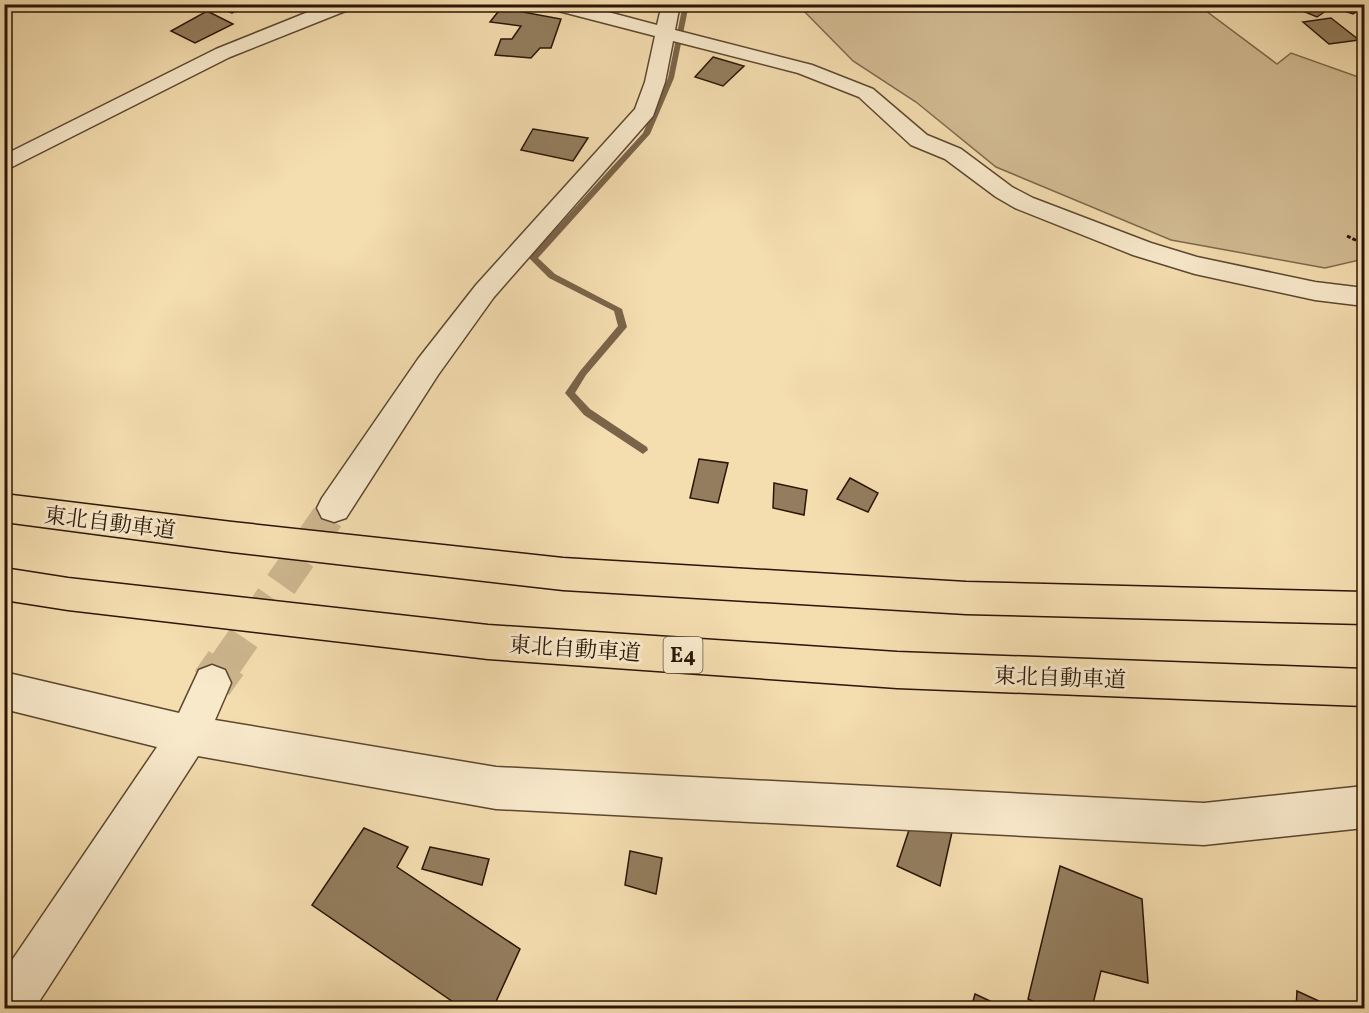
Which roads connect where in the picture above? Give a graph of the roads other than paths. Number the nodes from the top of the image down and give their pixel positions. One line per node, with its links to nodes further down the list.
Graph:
1 (346, 4): 5 (street)
2 (554, 4): 4 (street)
3 (671, 4): 4 (street)
4 (674, 35): 6 (street); 8 (street)
5 (4, 164)
6 (1365, 297)
7 (4, 508): 10 (highway, 東北自動車道)
8 (334, 508)
9 (4, 584): 12 (highway, 東北自動車道 / E4)
10 (1365, 608)
11 (212, 683): 14 (street)
12 (1365, 688)
13 (4, 690): 14 (street)
14 (189, 735): 15 (street); 16 (street)
15 (1365, 807)
16 (8, 1008)

